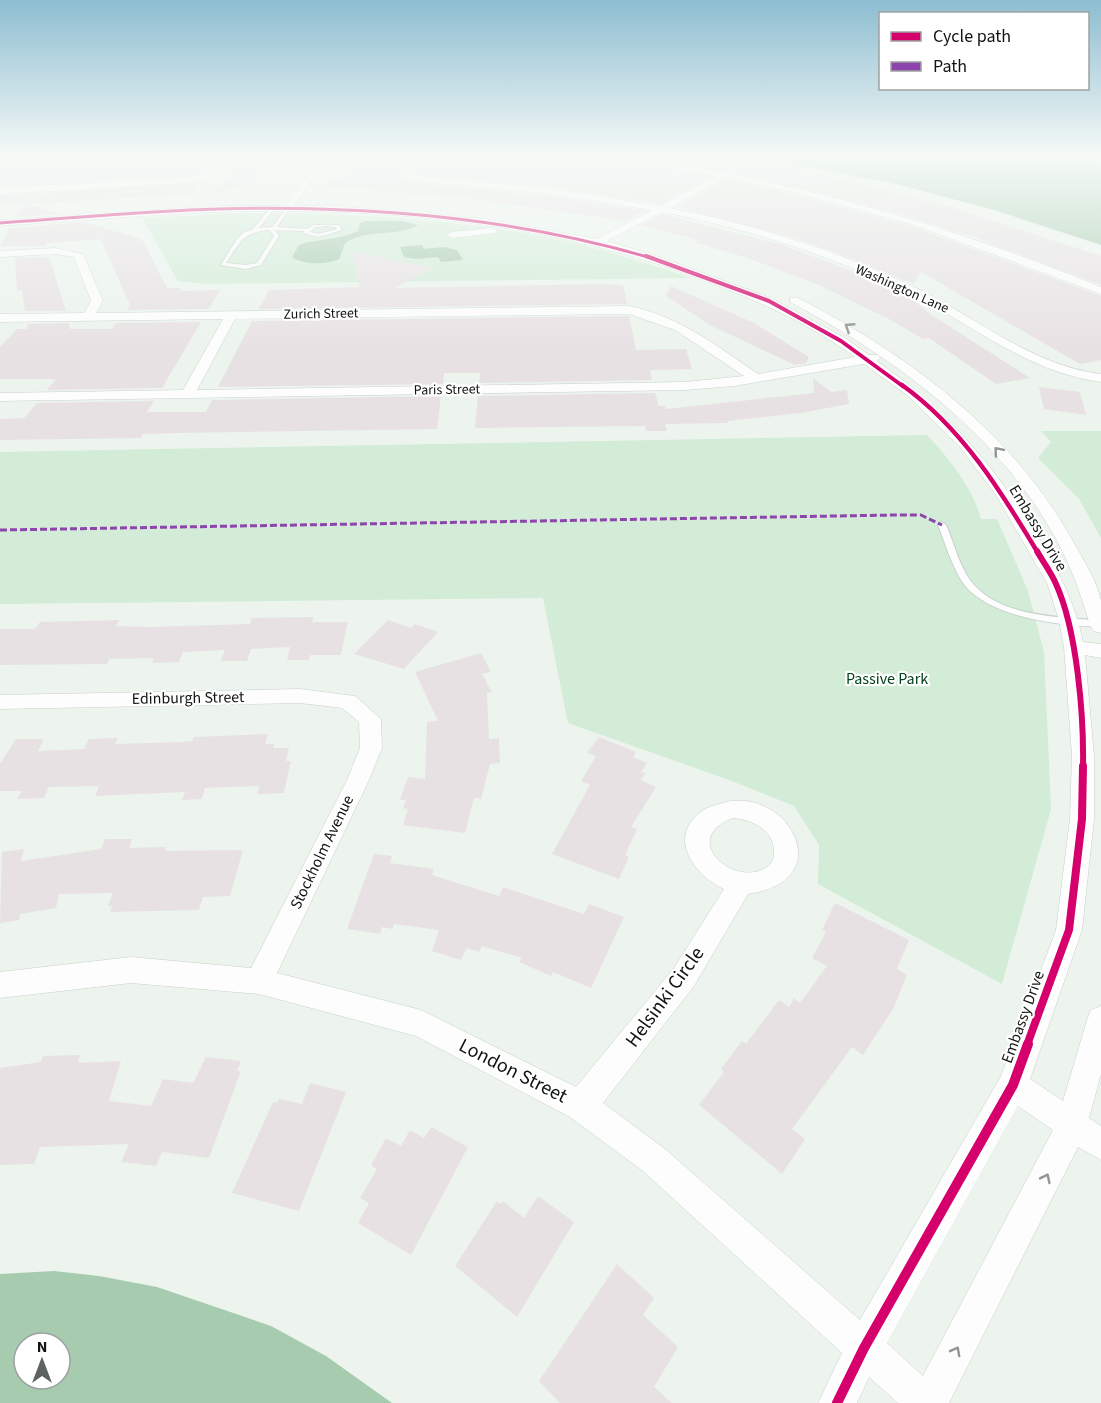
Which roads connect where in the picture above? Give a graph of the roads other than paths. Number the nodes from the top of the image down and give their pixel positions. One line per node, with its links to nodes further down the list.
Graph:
1 (263, 222): 9 (lane)
2 (275, 222): 10 (lane)
3 (490, 222): 8 (street, Embassy Drive)
4 (524, 222): 13 (street, Embassy Drive)
5 (634, 222): 13 (street)
6 (720, 222): 22 (street, Washington Lane)
7 (921, 222): 15 (street)
8 (502, 224): 12 (street); 13 (street, Embassy Drive)
9 (255, 230): 10 (lane); 10 (lane)
10 (272, 230): 11 (lane)
11 (306, 230): 11 (lane)
12 (452, 235)
13 (603, 240): 19 (street, Embassy Drive, one-way to 13); 20 (street, Embassy Drive)
14 (0, 254): 16 (street)
15 (1101, 291)
16 (88, 316): 17 (street, Zurich Street); 18 (street, Zurich Street)
17 (230, 316): 21 (street, Zurich Street); 23 (street)
18 (0, 318)
19 (892, 355): 20 (street, Paris Street); 27 (street, Embassy Drive, one-way to 19)
20 (868, 359): 21 (street, Paris Street); 26 (street, Embassy Drive)
21 (754, 377): 23 (street, Paris Street)
22 (1101, 378)
23 (188, 394): 24 (street, Paris Street)
24 (0, 397)
25 (942, 525): 26 (lane)
26 (1069, 620): 27 (lane); 28 (street, Embassy Drive)
27 (1101, 626)
28 (1074, 647): 29 (street); 36 (street, Embassy Drive)
29 (1101, 651)
30 (0, 702): 31 (street, Edinburgh Street)
31 (370, 719): 33 (street, Stockholm Avenue)
32 (741, 883): 37 (street, Helsinki Circle)
33 (259, 981): 34 (street, London Street); 37 (street, London Street)
34 (0, 985)
35 (1101, 1020): 38 (street)
36 (1013, 1085): 38 (street); 40 (street, Embassy Drive)
37 (581, 1106): 40 (street, London Street)
38 (1072, 1125): 39 (street); 42 (street, one-way to 38)
39 (1101, 1144)
40 (864, 1348): 41 (street, Embassy Drive); 42 (street, London Street)
41 (837, 1403)
42 (927, 1403)

